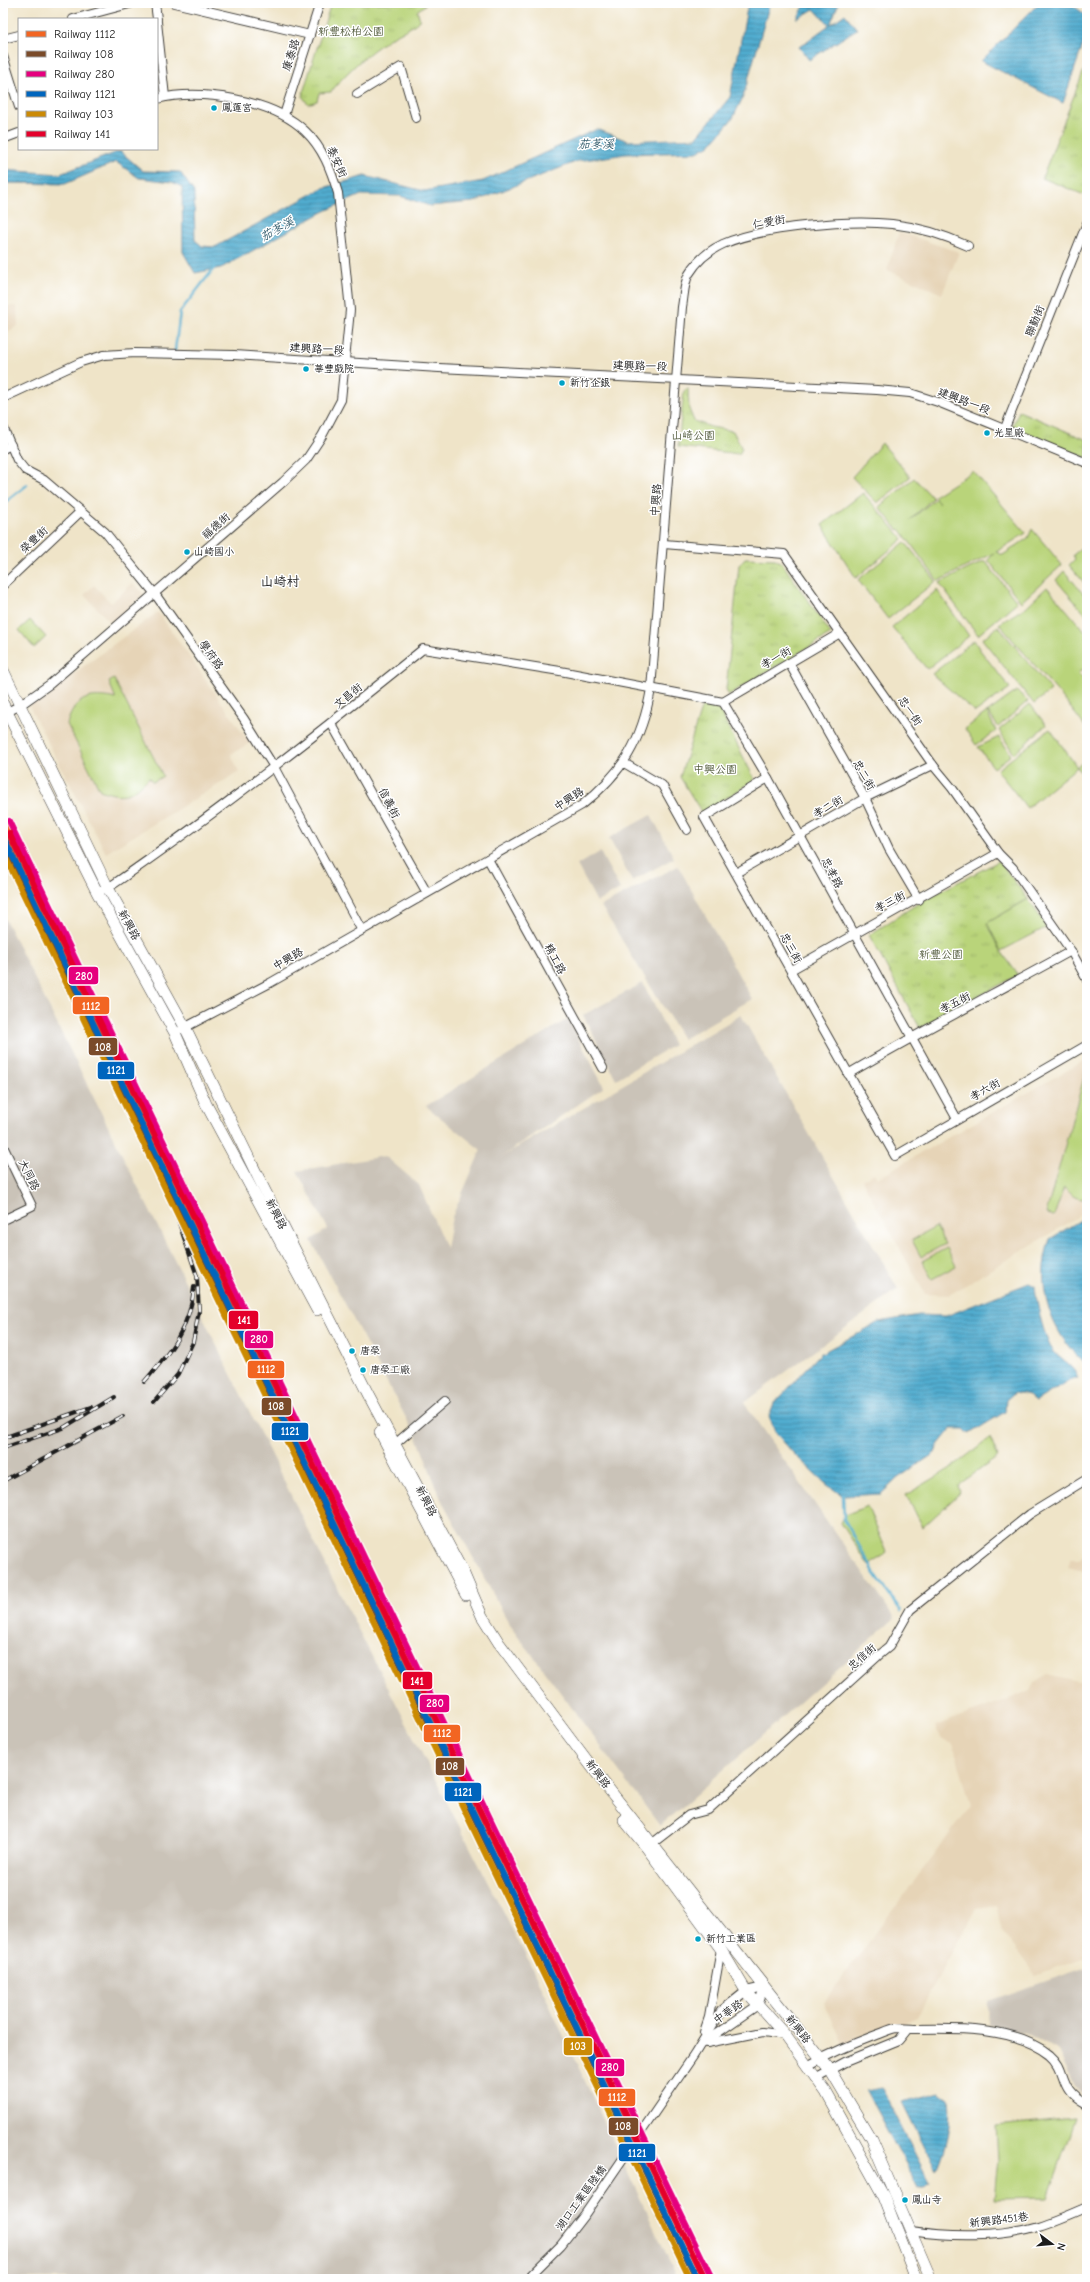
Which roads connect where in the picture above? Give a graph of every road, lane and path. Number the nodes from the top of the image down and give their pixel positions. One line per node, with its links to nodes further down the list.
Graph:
1 (132, 3): 5 (street)
2 (155, 3): 6 (street)
3 (174, 3): 8 (street)
4 (320, 3): 8 (street, 康泰路)
5 (77, 18)
6 (157, 18)
7 (18, 35): 9 (street)
8 (310, 35): 15 (street, 康泰路)
9 (3, 39)
10 (158, 40): 13 (street)
11 (3, 56): 14 (street)
12 (357, 94): 16 (street)
13 (161, 98): 15 (street, 泰安街)
14 (18, 104)
15 (284, 115): 21 (street, 泰安街)
16 (416, 118)
17 (18, 133): 18 (street)
18 (3, 139)
19 (1087, 223): 25 (street, 聯勤街)
20 (968, 246): 22 (street, 仁愛街)
21 (345, 361): 22 (street, 建興路一段); 23 (street, 建興路一段); 31 (street, 福德街)
22 (677, 378): 25 (street, 建興路一段); 29 (street, 中興路)
23 (3, 398)
24 (3, 427): 26 (street, 學府路)
25 (1005, 428): 27 (street, 建興路一段)
26 (7, 447): 28 (street, 學府路)
27 (1087, 463)
28 (80, 512): 30 (street, 榮豐街); 31 (street, 學府路)
29 (664, 544): 32 (street, 忠一街); 35 (street, 中興路)
30 (3, 585)
31 (155, 594): 37 (street, 福德街); 42 (street, 學府路)
32 (840, 633): 33 (street, 孝一街); 41 (street, 忠一街)
33 (789, 663): 36 (street, 孝一街); 44 (street, 忠二街)
34 (3, 670): 37 (main road, 新興路)
35 (651, 689): 36 (street); 39 (street, 文昌街); 40 (street, 中興路)
36 (723, 702): 43 (street, 忠孝路)
37 (19, 706): 38 (street, 福德街); 50 (main road, 新興路)
38 (5, 708): 51 (main road, 新興路)
39 (331, 723): 42 (street, 文昌街); 52 (street, 信義街)
40 (624, 763): 45 (street); 48 (street, 中興路)
41 (933, 765): 44 (street, 孝二街); 47 (street, 忠一街)
42 (274, 767): 50 (street, 文昌街); 54 (street, 學府路)
43 (768, 778): 46 (street, 忠孝路); 49 (street, 忠三街)
44 (865, 798): 46 (street, 孝二街); 53 (street, 忠二街)
45 (687, 830)
46 (800, 836): 49 (street, 孝二街); 55 (street, 忠孝路)
47 (998, 853): 53 (street, 孝三街); 56 (street, 忠一街)
48 (488, 859): 52 (street, 中興路); 63 (street, 精工路)
49 (736, 873): 57 (street, 忠三街)
50 (108, 888): 51 (street, 文昌街); 59 (main road, 新興路)
51 (97, 892): 60 (main road, 新興路)
52 (427, 893): 54 (street, 中興路)
53 (919, 900): 55 (street, 孝三街)
54 (361, 929): 59 (street, 中興路)
55 (853, 934): 57 (street, 孝三街); 61 (street, 忠孝路)
56 (1071, 951): 58 (street, 忠一街); 61 (street, 孝五街)
57 (791, 970): 64 (street, 忠三街)
58 (1087, 980)
59 (185, 1027): 60 (street, 中興路); 70 (main road, 新興路)
60 (175, 1033): 72 (main road, 新興路)
61 (912, 1037): 64 (street, 孝五街); 65 (street, 忠孝路)
62 (1087, 1045): 65 (street, 孝六街)
63 (603, 1068)
64 (848, 1074): 67 (street, 忠三街)
65 (957, 1119): 67 (street, 孝六街)
66 (3, 1146): 68 (street, 大同路)
67 (895, 1156)
68 (3, 1220)
69 (445, 1401): 70 (street)
70 (395, 1444): 72 (main road, 新興路)
71 (1087, 1479): 72 (street, 忠信街)
72 (650, 1846): 73 (main road, 新興路); 74 (main road, 新興路)
73 (721, 1949): 75 (main road, 新興路); 79 (street)
74 (764, 1987): 75 (street, 中華路); 76 (street, 中華路); 80 (main road, 新興路)
75 (746, 1991): 76 (main road, 新興路); 79 (street, 中華路)
76 (758, 2005): 78 (main road, 新興路); 79 (street, 中華路)
77 (906, 2030): 80 (street); 82 (street); 84 (street)
78 (785, 2035): 79 (street); 81 (main road, 新興路)
79 (700, 2045): 87 (street, 湖口工業區陸橋)
80 (821, 2058): 81 (street); 82 (main road, 新興路)
81 (807, 2066): 83 (main road, 新興路)
82 (830, 2070): 83 (street); 86 (main road, 新興路)
83 (816, 2078): 88 (main road, 新興路)
84 (1087, 2104)
85 (1087, 2207): 86 (street, 新興路451巷)
86 (911, 2231): 89 (main road, 新興路)
87 (527, 2279)
88 (916, 2279)
89 (931, 2279)

